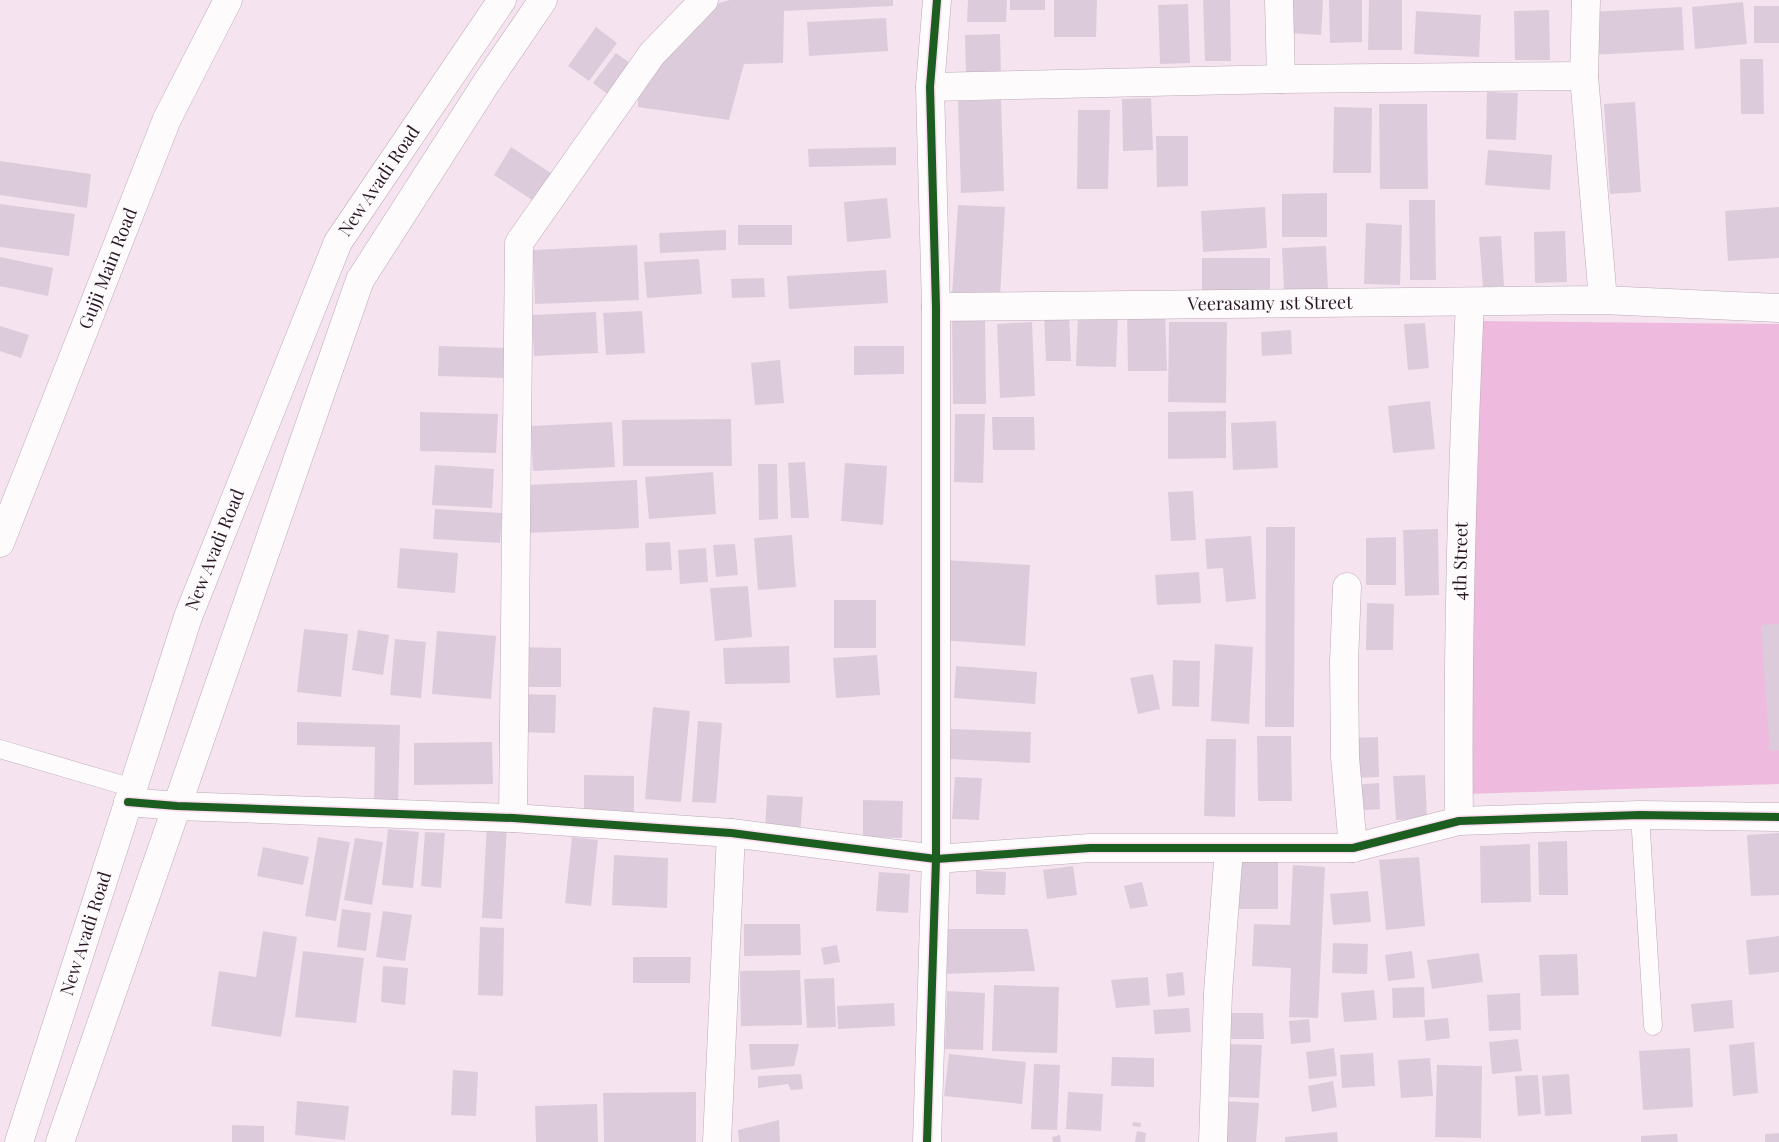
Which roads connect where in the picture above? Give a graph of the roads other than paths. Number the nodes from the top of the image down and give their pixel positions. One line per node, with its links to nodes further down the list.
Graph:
1 (228, 0): 15 (street, Gujji Main Road)
2 (502, 0): 18 (street, New Avadi Road)
3 (543, 0): 19 (street, New Avadi Road)
4 (704, 0): 22 (street)
5 (937, 0): 10 (street)
6 (1280, 0): 9 (street)
7 (1586, 0): 8 (street)
8 (1584, 76): 9 (street); 11 (street)
9 (1281, 79): 10 (street)
10 (930, 87): 13 (street)
11 (1603, 300): 12 (street, Veerasamy 1st Street); 14 (street, Veerasamy 1st Street)
12 (1470, 302): 13 (street, Veerasamy 1st Street); 23 (street, 4th Street)
13 (936, 307): 27 (street)
14 (1779, 308)
15 (0, 543)
16 (1347, 587): 25 (street)
17 (0, 749): 18 (lane)
18 (131, 795): 19 (street); 29 (street, New Avadi Road)
19 (178, 806): 22 (street); 30 (street, New Avadi Road)
20 (1640, 815): 21 (street); 23 (street); 28 (lane)
21 (1779, 817)
22 (513, 818): 24 (street)
23 (1459, 821): 25 (street)
24 (731, 833): 27 (street); 31 (street)
25 (1353, 848): 26 (street)
26 (1229, 849): 27 (street); 33 (street)
27 (936, 859): 32 (street)
28 (1653, 1026)
29 (19, 1142)
30 (60, 1142)
31 (717, 1142)
32 (927, 1142)
33 (1213, 1142)

